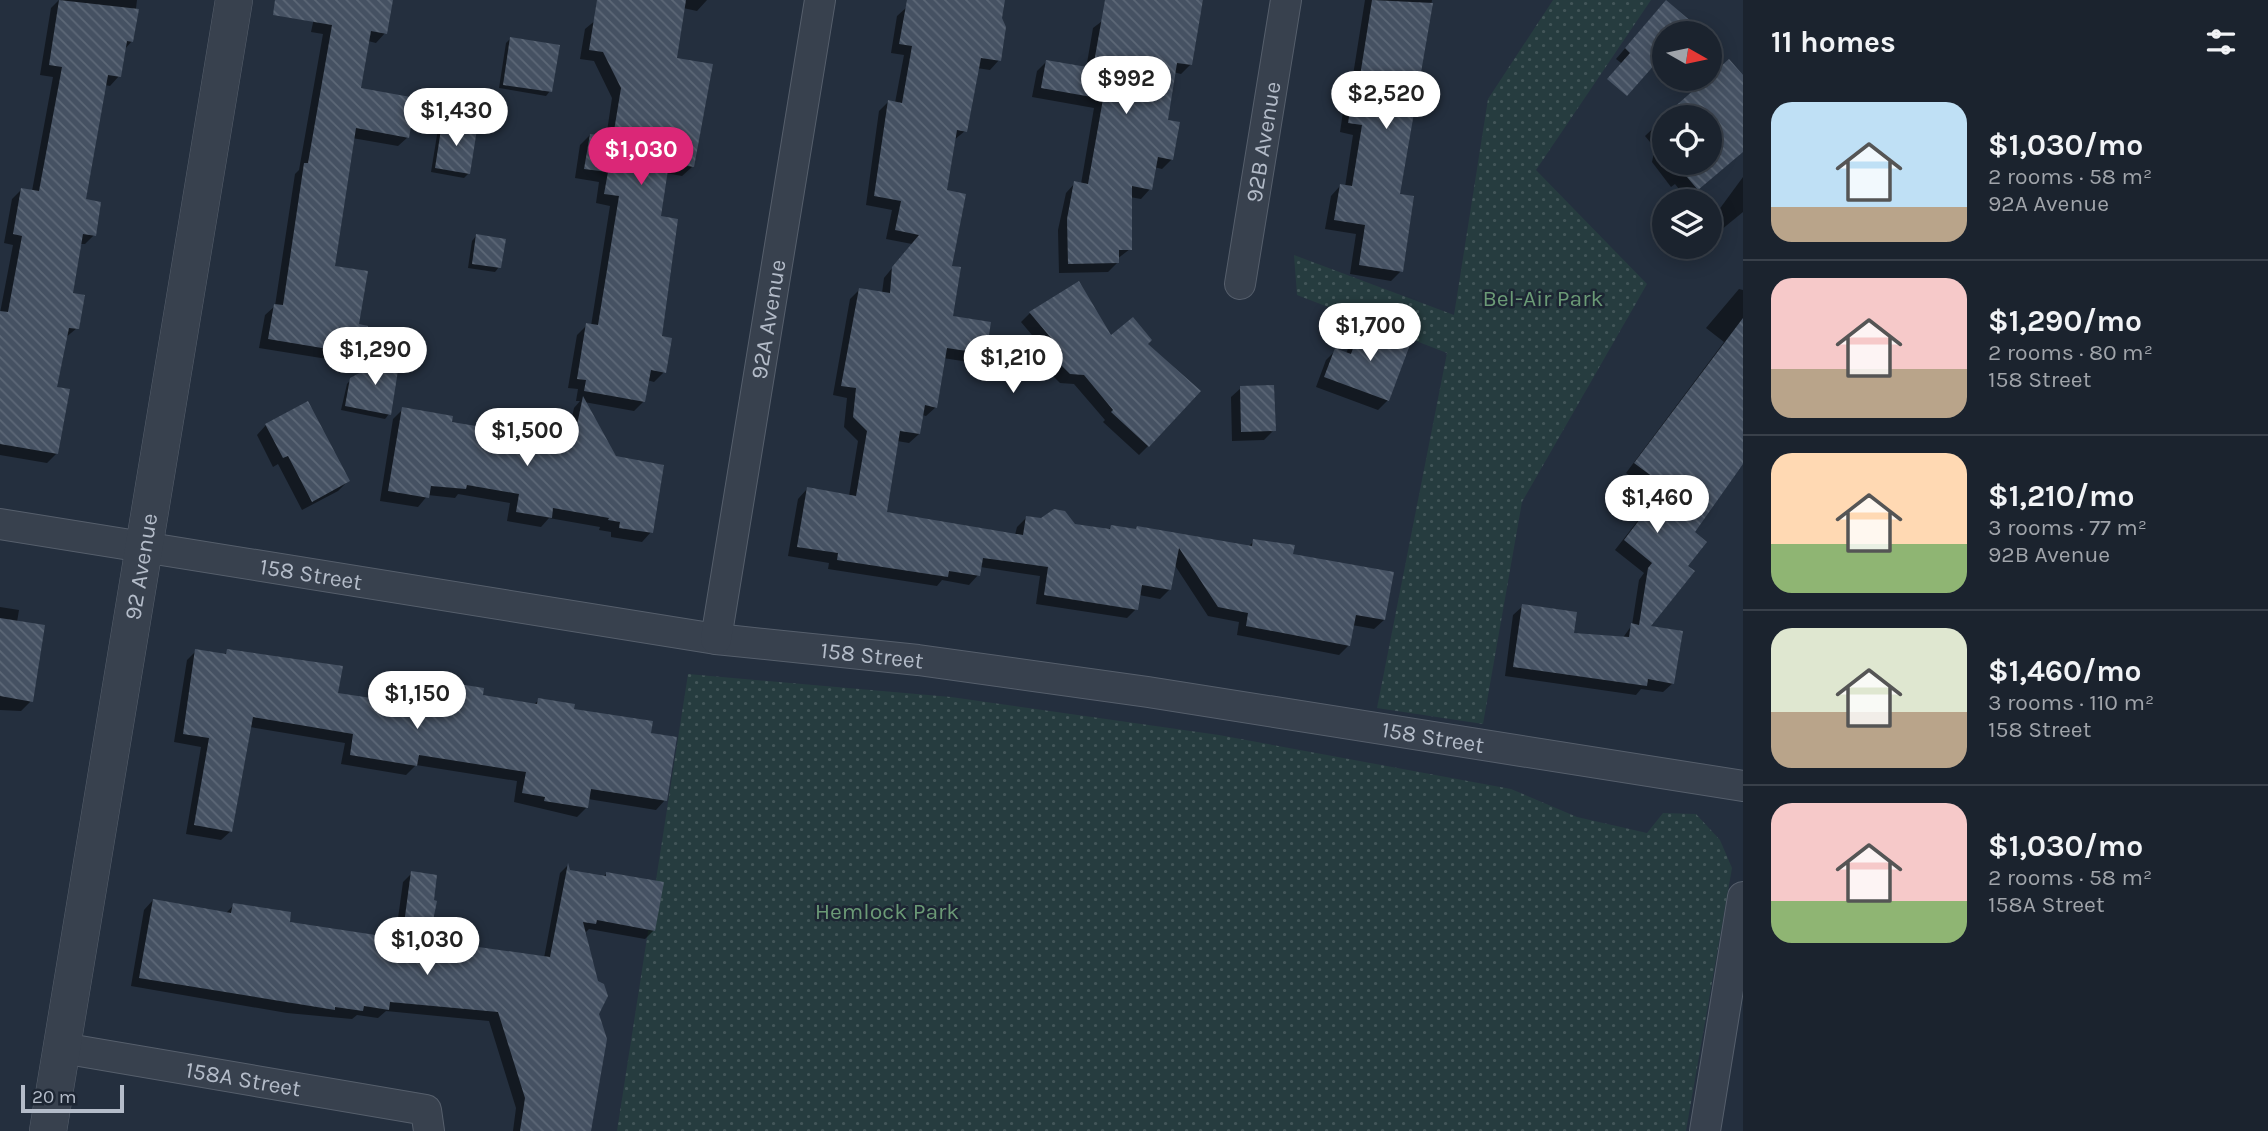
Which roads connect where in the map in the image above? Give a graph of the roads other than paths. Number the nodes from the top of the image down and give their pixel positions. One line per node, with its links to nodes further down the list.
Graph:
1 (234, 0): 6 (street, 92 Avenue)
2 (820, 0): 7 (street, 92A Avenue)
3 (1286, 0): 4 (street, 92B Avenue)
4 (1240, 284)
5 (0, 524): 6 (street, 158 Street)
6 (146, 548): 7 (street, 158 Street); 10 (street, 92 Avenue)
7 (716, 639): 8 (street, 158 Street)
8 (1743, 786)
9 (1743, 897): 13 (street)
10 (62, 1048): 11 (street, 158A Street); 12 (street, 92 Avenue)
11 (427, 1120)
12 (48, 1131)
13 (1705, 1131)

